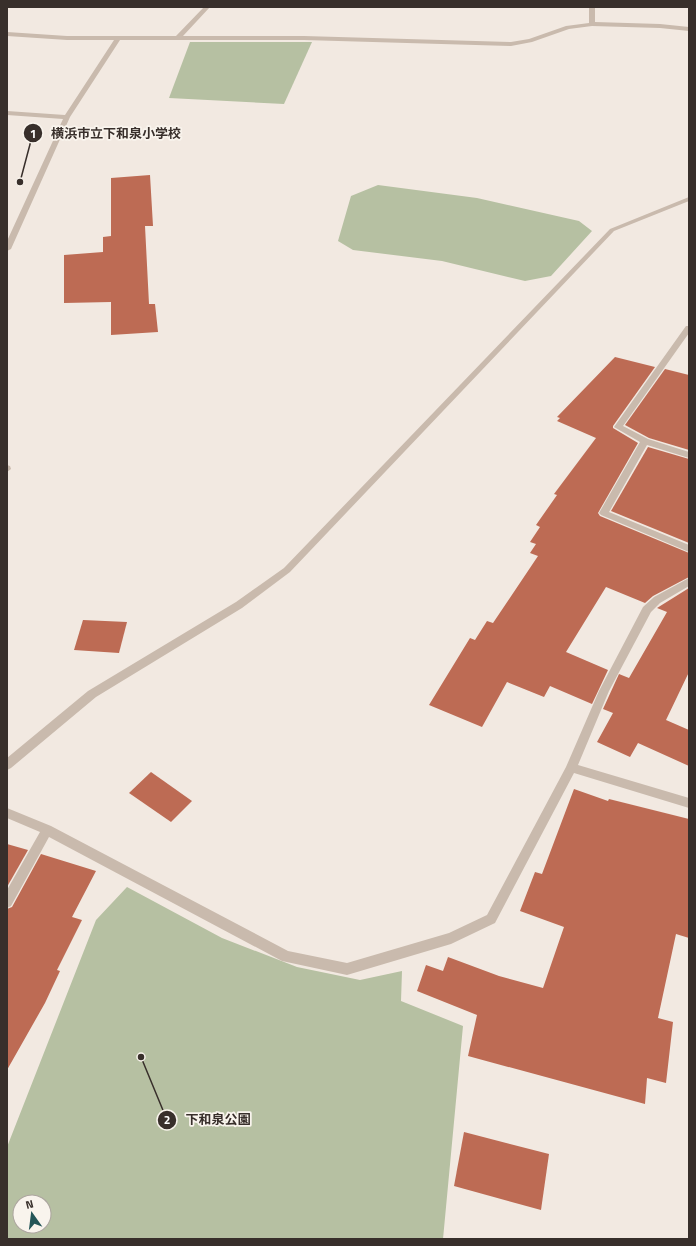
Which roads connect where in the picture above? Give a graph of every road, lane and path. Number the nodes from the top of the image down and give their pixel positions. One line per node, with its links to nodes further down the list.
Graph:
1 (207, 7): 7 (street)
2 (592, 7): 3 (street)
3 (592, 24): 4 (street); 7 (street)
4 (689, 30)
5 (7, 34): 6 (street)
6 (118, 38): 7 (street); 9 (street)
7 (177, 39)
8 (7, 114): 9 (street)
9 (67, 117): 11 (street)
10 (689, 199): 17 (street)
11 (7, 249)
12 (689, 328): 13 (street)
13 (645, 440): 14 (street); 15 (street)
14 (689, 455)
15 (689, 549)
16 (689, 582): 18 (street)
17 (7, 765)
18 (571, 768): 19 (street); 21 (street)
19 (689, 803)
20 (7, 813): 21 (street)
21 (47, 830): 22 (street)
22 (7, 902)

